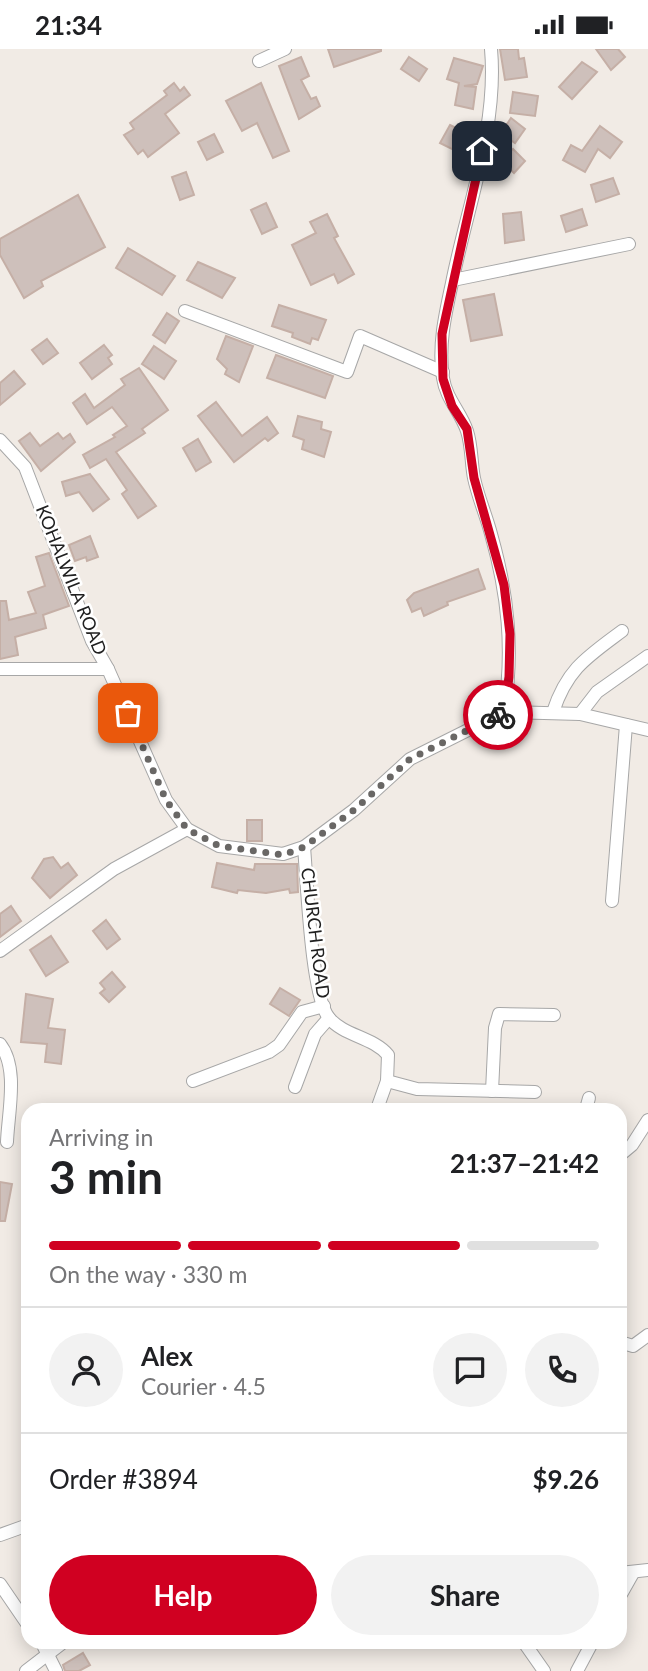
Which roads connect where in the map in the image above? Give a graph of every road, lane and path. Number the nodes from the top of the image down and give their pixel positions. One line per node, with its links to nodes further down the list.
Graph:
1 (285, 49): 3 (street)
2 (491, 49): 5 (street)
3 (259, 61)
4 (629, 244): 5 (street)
5 (453, 279): 7 (street)
6 (185, 311): 7 (street)
7 (443, 372): 13 (street)
8 (0, 440): 12 (street, KOHALWILA ROAD)
9 (622, 631): 14 (street)
10 (648, 656): 15 (street)
11 (0, 669): 12 (street)
12 (108, 669): 18 (street, KOHALWILA ROAD)
13 (504, 712): 14 (street, KOHALWILA ROAD); 19 (street, KOHALWILA ROAD)
14 (553, 712): 15 (street, KOHALWILA ROAD)
15 (580, 714): 16 (street, KOHALWILA ROAD)
16 (626, 725): 17 (street, KOHALWILA ROAD); 20 (street)
17 (648, 730)
18 (187, 829): 19 (street, KOHALWILA ROAD); 21 (street)
19 (304, 847): 22 (street, CHURCH ROAD)
20 (612, 901)
21 (0, 951)
22 (326, 1012): 25 (street); 26 (street, CHURCH ROAD); 27 (street)
23 (554, 1015): 28 (street)
24 (0, 1044): 32 (street)
25 (193, 1081)
26 (387, 1081): 28 (street); 30 (street, CHURCH ROAD)
27 (295, 1087)
28 (492, 1091): 29 (street)
29 (535, 1092)
30 (379, 1103)
31 (648, 1120): 33 (street)
32 (7, 1142)
33 (627, 1149)
34 (648, 1335): 35 (street)
35 (627, 1344)
36 (21, 1528): 37 (street)
37 (0, 1535)
38 (648, 1570): 39 (street)
39 (627, 1573)
40 (0, 1584): 41 (street)
41 (21, 1615)
42 (47, 1649): 46 (street)
43 (56, 1649): 46 (street)
44 (529, 1649): 49 (street)
45 (589, 1649): 50 (street)
46 (50, 1654): 47 (street); 48 (street)
47 (26, 1671)
48 (56, 1671)
49 (544, 1671)
50 (577, 1671)

